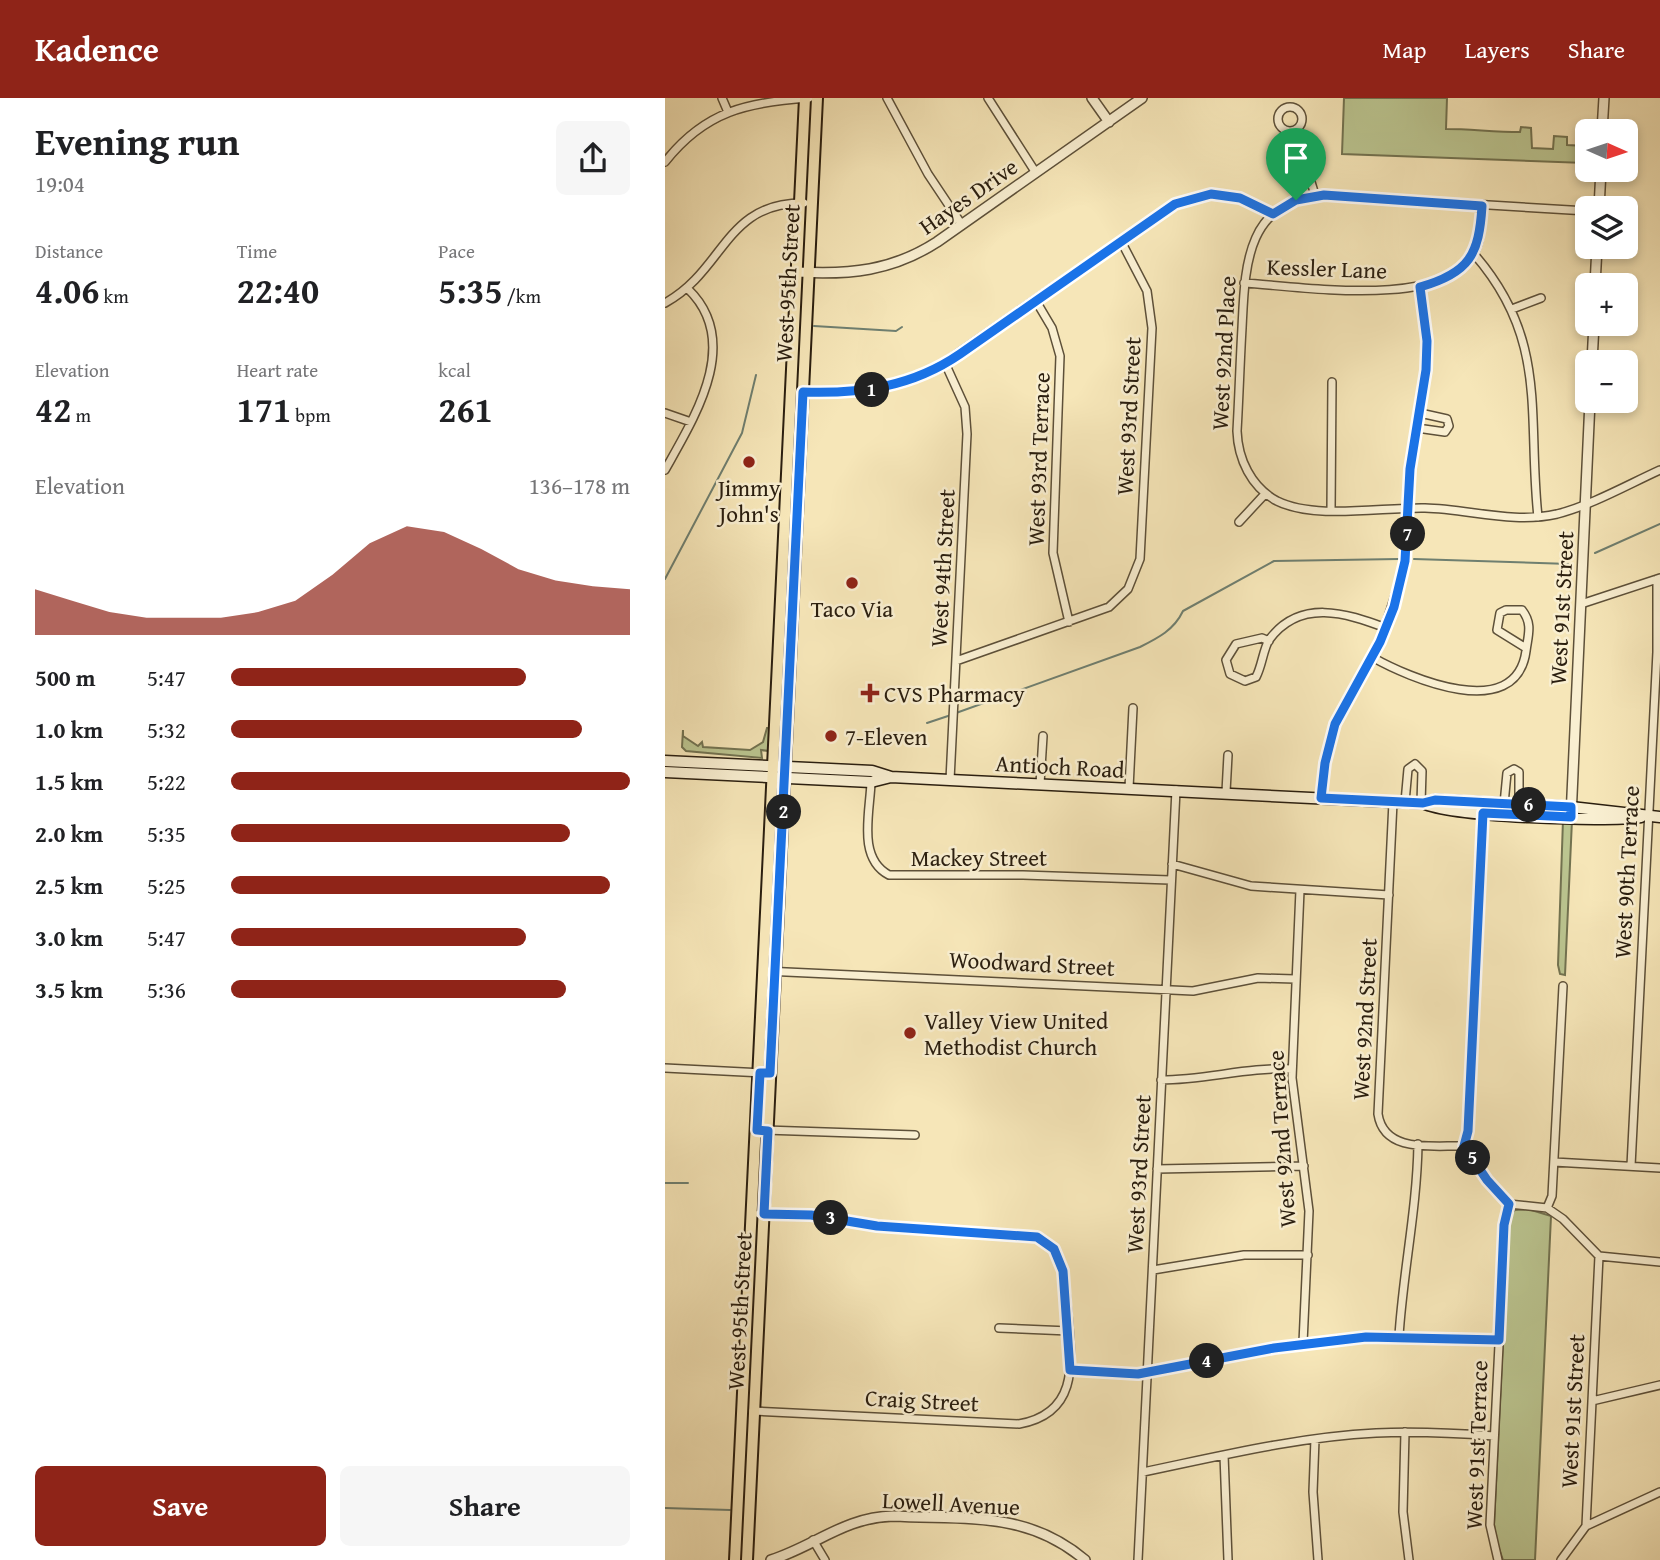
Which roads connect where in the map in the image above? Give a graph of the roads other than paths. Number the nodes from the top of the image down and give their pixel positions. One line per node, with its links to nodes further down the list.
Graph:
1 (722, 98): 9 (street)
2 (807, 98): 9 (street); 16 (main road, West 95th Street)
3 (817, 98): 16 (main road, West 95th Street)
4 (887, 98): 20 (street)
5 (988, 98): 14 (street)
6 (1093, 98): 11 (street)
7 (1142, 98): 11 (street, Hayes Drive)
8 (1604, 98): 10 (street)
9 (728, 112): 13 (street)
10 (1603, 119)
11 (1109, 121): 14 (street, Hayes Drive)
12 (1295, 130): 15 (street)
13 (665, 162)
14 (1036, 173): 20 (street, Hayes Drive)
15 (1315, 195): 17 (street); 19 (street)
16 (806, 203): 23 (main road, West 95th Street); 26 (street)
17 (1482, 206): 18 (street); 22 (street)
18 (1575, 210)
19 (1273, 214): 21 (street); 24 (street, West 92nd Place)
20 (962, 225): 23 (street, Hayes Drive)
21 (1121, 241): 28 (street); 49 (street, West 93rd Street)
22 (1474, 254): 25 (street, Kessler Lane); 30 (street)
23 (803, 272): 33 (main road, West 95th Street)
24 (1244, 283): 25 (street, Kessler Lane); 41 (street, West 92nd Place)
25 (1420, 287): 35 (street)
26 (688, 289): 29 (street); 37 (street)
27 (1541, 298): 30 (street)
28 (1036, 301): 31 (street); 49 (street, West 93rd Terrace)
29 (665, 303)
30 (1512, 309): 45 (street)
31 (945, 363): 33 (street); 55 (street, West 94th Street)
32 (1332, 382): 44 (street)
33 (797, 392): 61 (main road, West 95th Street)
34 (665, 413): 37 (street)
35 (1420, 413): 38 (street); 38 (street)
36 (1589, 413): 42 (street, West 91st Street)
37 (691, 422): 39 (street)
38 (1417, 428): 43 (street)
39 (665, 470)
40 (1660, 470): 42 (street)
41 (1265, 494): 44 (street); 46 (street)
42 (1585, 503): 45 (street); 48 (street, West 91st Street)
43 (1409, 508): 44 (street); 45 (street); 50 (street)
44 (1331, 510)
45 (1538, 517)
46 (1238, 522)
47 (1659, 580): 48 (street); 51 (street, West 90th Terrace)
48 (1581, 604): 76 (street, West 91st Street)
49 (1069, 622): 55 (street)
50 (1386, 628): 52 (street); 54 (street)
51 (1658, 632): 77 (street, West 90th Terrace)
52 (1269, 641): 52 (street)
53 (1526, 648): 53 (street); 54 (street)
54 (1372, 657): 69 (street)
55 (956, 661): 63 (street, West 94th Street)
56 (1133, 708): 66 (street)
57 (1043, 736): 65 (street)
58 (1228, 755): 68 (street)
59 (665, 761): 61 (main road, Antioch Road)
60 (665, 772): 61 (main road, Antioch Road)
61 (780, 772): 62 (main road, Antioch Road); 64 (main road, Antioch Road); 83 (main road, West 95th Street)
62 (891, 777): 63 (main road, Antioch Road); 64 (main road, Antioch Road)
63 (950, 780): 65 (main road, Antioch Road)
64 (871, 782): 80 (street, Mackey Street)
65 (1040, 784): 66 (main road, Antioch Road)
66 (1129, 788): 67 (main road, Antioch Road)
67 (1176, 790): 68 (main road, Antioch Road); 79 (street, West 93rd Street)
68 (1226, 792): 69 (main road, Antioch Road)
69 (1321, 798): 70 (main road, Antioch Road)
70 (1393, 802): 71 (main road, Antioch Road); 82 (street, West 92nd Street)
71 (1405, 802): 72 (main road, Antioch Road); 72 (street)
72 (1422, 803): 75 (main road, Antioch Road)
73 (1504, 804): 74 (main road, Antioch Road); 74 (street); 75 (main road, Antioch Road)
74 (1519, 804): 76 (main road, Antioch Road)
75 (1483, 808): 76 (main road, Antioch Road); 94 (street)
76 (1571, 812): 77 (main road, Antioch Road)
77 (1648, 817): 78 (main road, Antioch Road); 97 (street, West 90th Terrace)
78 (1660, 817)
79 (1172, 863): 80 (street, West 93rd Street); 81 (street)
80 (1170, 880): 86 (street, West 93rd Street)
81 (1300, 890): 82 (street); 84 (street, West 92nd Terrace)
82 (1389, 895): 93 (street, West 92nd Street)
83 (771, 971): 86 (street, Woodward Street); 89 (main road, West 95th Street)
84 (1295, 979): 86 (street, Woodward Street); 88 (street, West 92nd Terrace)
85 (1563, 986): 95 (street)
86 (1166, 989): 90 (street, West 93rd Street)
87 (665, 1068): 89 (street)
88 (1292, 1069): 90 (street); 96 (street, West 92nd Terrace)
89 (765, 1073): 91 (main road, West 95th Street)
90 (1161, 1080): 99 (street, West 93rd Street)
91 (762, 1130): 92 (street); 102 (main road, West 95th Street)
92 (915, 1135)
93 (1418, 1144): 94 (street); 109 (street)
94 (1464, 1146): 100 (street)
95 (1554, 1163): 97 (street); 101 (street)
96 (1304, 1166): 99 (street); 103 (street, West 92nd Terrace)
97 (1631, 1166): 98 (street)
98 (1660, 1168)
99 (1157, 1169): 106 (street, West 93rd Street)
100 (1509, 1204): 101 (street); 110 (street, West 91st Terrace)
101 (1547, 1208): 104 (street)
102 (759, 1214): 108 (street); 116 (main road, West 95th Street); 117 (main road, West 95th Street)
103 (1308, 1255): 106 (street); 111 (street, West 92nd Terrace)
104 (1599, 1256): 105 (street); 115 (street, West 91st Street)
105 (1660, 1262)
106 (1153, 1270): 113 (street, West 93rd Street)
107 (999, 1328): 108 (street)
108 (1069, 1331): 112 (street)
109 (1399, 1336): 110 (street); 111 (street)
110 (1499, 1340): 119 (street, West 91st Terrace)
111 (1303, 1343): 113 (street)
112 (1070, 1370): 113 (street); 116 (street, Craig Street)
113 (1147, 1372): 123 (street, West 93rd Street)
114 (1660, 1385): 115 (street)
115 (1592, 1401): 125 (street, West 91st Street)
116 (755, 1410): 117 (street, Craig Street); 122 (main road, West 95th Street)
117 (743, 1415): 122 (main road, West 95th Street)
118 (1405, 1432): 119 (street); 120 (street); 135 (street)
119 (1494, 1436): 136 (street, West 91st Terrace)
120 (1315, 1439): 121 (street); 134 (street)
121 (1224, 1455): 123 (street); 133 (street)
122 (746, 1466): 127 (main road, West 95th Street); 128 (main road, West 95th Street)
123 (1143, 1472): 132 (street, West 93rd Street)
124 (1660, 1493): 125 (street)
125 (1586, 1526): 137 (street)
126 (813, 1540): 129 (street, Lowell Avenue); 130 (street); 131 (street, Lowell Avenue)
127 (735, 1560)
128 (747, 1560)
129 (771, 1560)
130 (825, 1560)
131 (1086, 1560)
132 (1138, 1560)
133 (1228, 1560)
134 (1318, 1560)
135 (1409, 1560)
136 (1498, 1560)
137 (1561, 1560)

